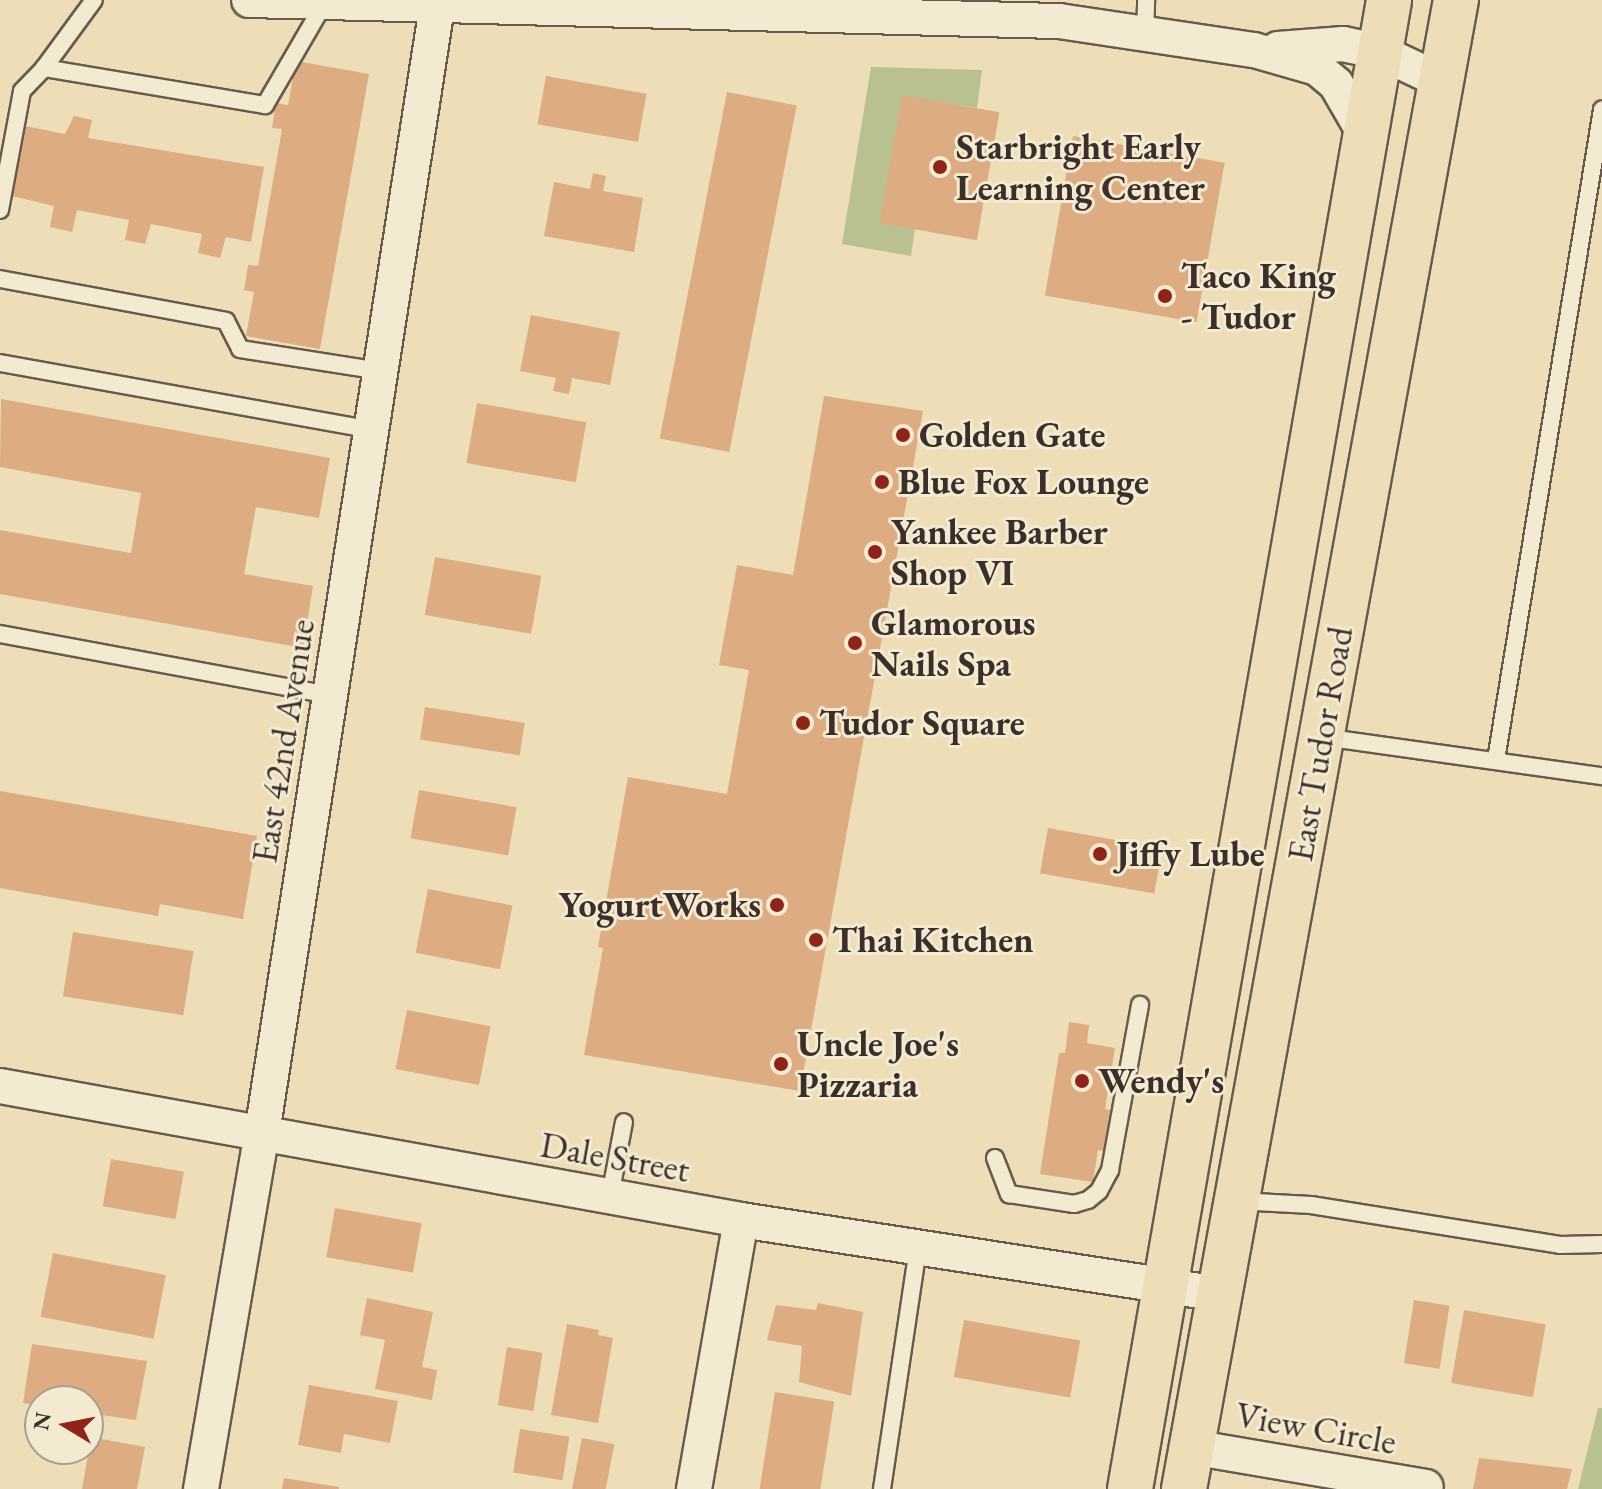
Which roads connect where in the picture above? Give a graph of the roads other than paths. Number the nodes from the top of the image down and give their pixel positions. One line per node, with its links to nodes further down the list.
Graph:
1 (94, 0): 14 (lane)
2 (249, 0): 6 (street)
3 (1146, 0): 11 (lane)
4 (1389, 0): 13 (main road, East Tudor Road)
5 (1456, 0): 15 (main road, East Tudor Road)
6 (325, 2): 7 (street); 14 (lane)
7 (438, 2): 8 (street); 21 (street, East 42nd Avenue)
8 (656, 5): 9 (street)
9 (870, 7): 10 (street)
10 (1016, 10): 11 (street)
11 (1145, 34): 12 (street)
12 (1254, 50): 13 (street); 17 (street)
13 (1380, 52): 15 (street); 17 (main road, East Tudor Road)
14 (44, 68): 18 (lane)
15 (1441, 81): 25 (main road, East Tudor Road)
16 (1602, 111): 26 (lane)
17 (1365, 134): 38 (main road, East Tudor Road)
18 (0, 210)
19 (0, 279): 21 (lane)
20 (0, 363): 22 (lane)
21 (381, 371): 22 (street, East 42nd Avenue)
22 (372, 430): 24 (street, East 42nd Avenue)
23 (0, 634): 24 (lane)
24 (330, 695): 31 (street, East 42nd Avenue)
25 (1321, 736): 26 (lane); 34 (main road, East Tudor Road)
26 (1496, 760): 27 (lane)
27 (1602, 776)
28 (1140, 1005): 32 (lane)
29 (0, 1086): 31 (street, Dale Street)
30 (624, 1122): 33 (lane)
31 (262, 1133): 33 (street, Dale Street); 42 (street, East 42nd Avenue)
32 (995, 1158)
33 (610, 1196): 35 (street, Dale Street)
34 (1236, 1201): 36 (lane); 39 (main road, East Tudor Road)
35 (741, 1220): 37 (street, Dale Street); 43 (street)
36 (1602, 1244)
37 (918, 1248): 38 (street, Dale Street); 44 (lane)
38 (1165, 1287): 39 (street, Dale Street); 45 (main road, East Tudor Road)
39 (1219, 1294): 40 (main road, East Tudor Road)
40 (1188, 1468): 41 (street, View Circle)
41 (1426, 1487)
42 (201, 1489)
43 (694, 1489)
44 (882, 1489)
45 (1130, 1489)

